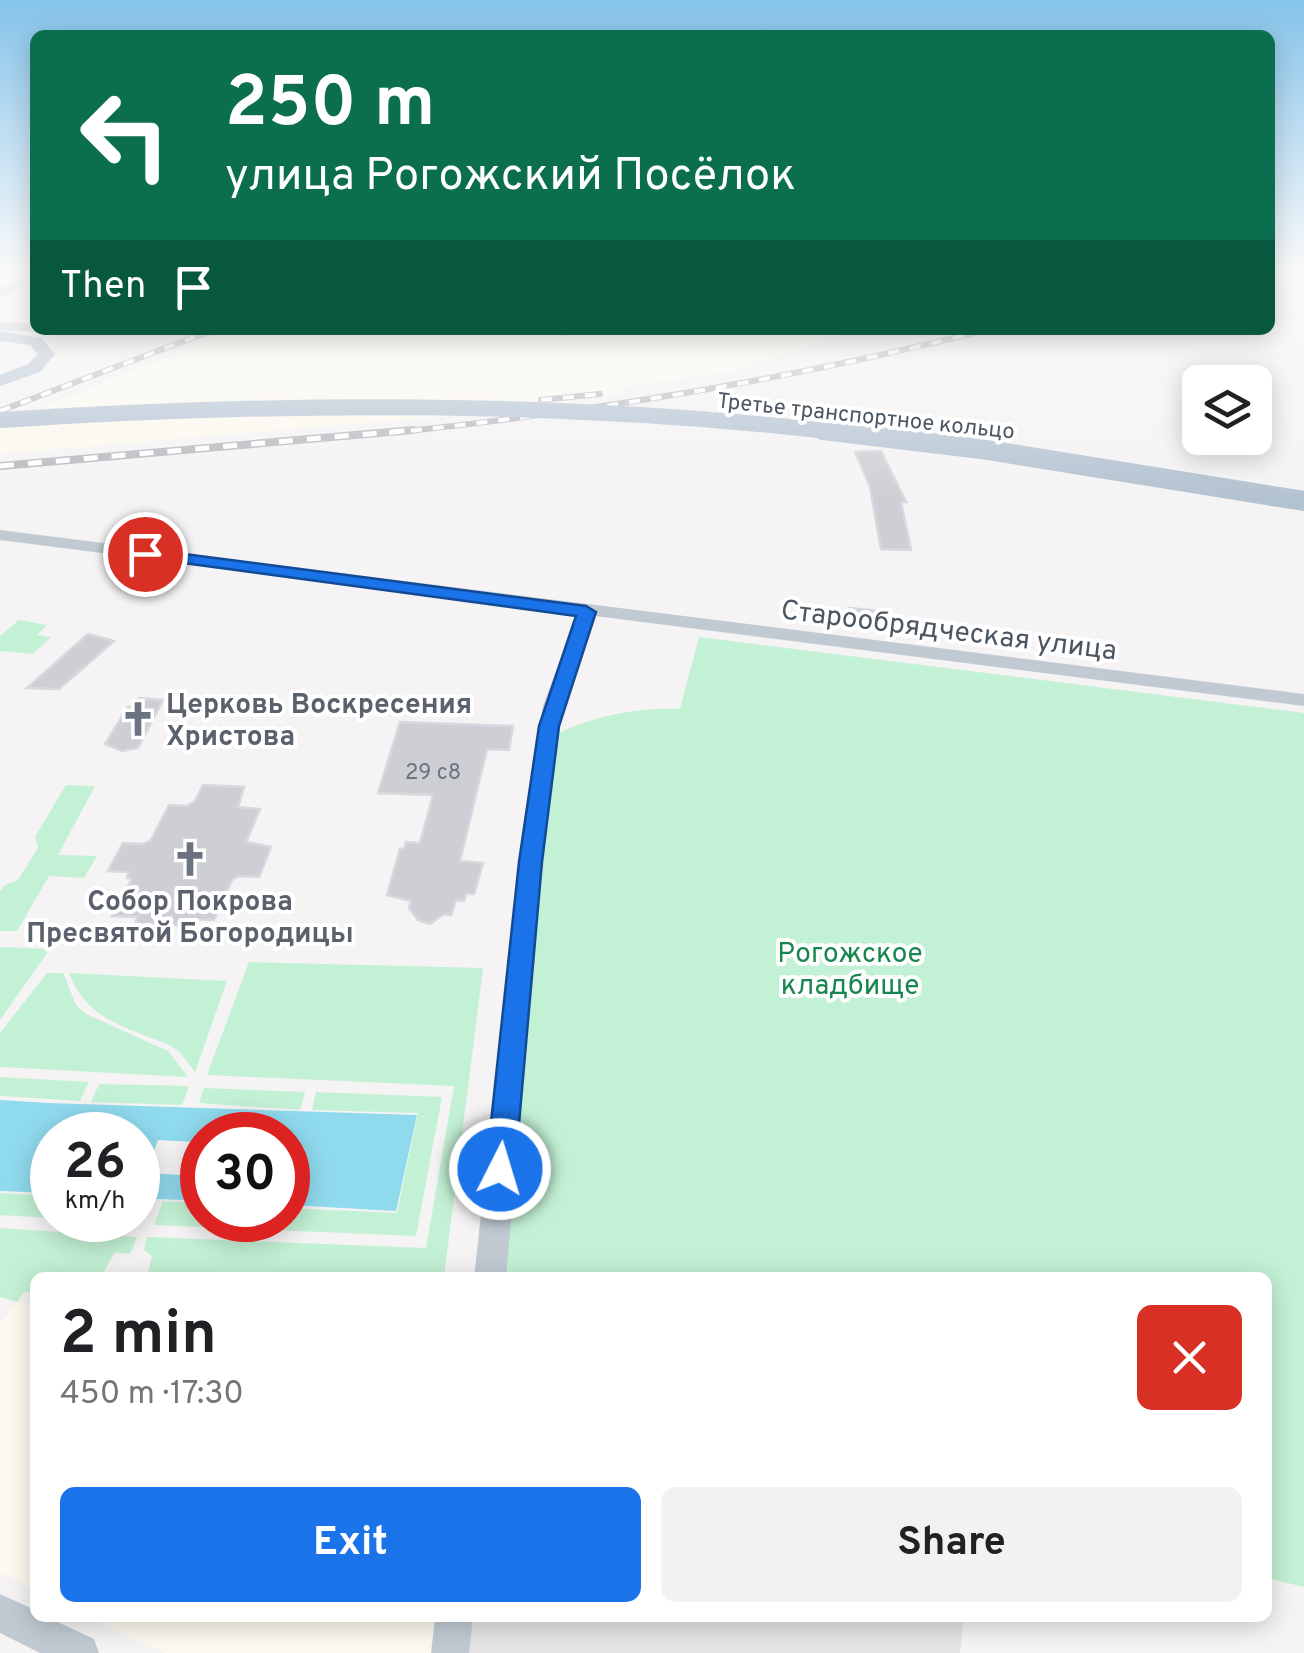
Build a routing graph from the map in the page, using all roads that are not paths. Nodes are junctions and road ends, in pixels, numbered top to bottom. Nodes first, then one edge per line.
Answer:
1 (39, 345) edge
2 (0, 382) edge
3 (0, 405) edge
4 (0, 421) edge
5 (1304, 484) edge
6 (1304, 502) edge
7 (0, 535) edge
8 (586, 612) junction
9 (1304, 700) edge
10 (491, 1272) edge
11 (0, 1613) edge
12 (454, 1622) edge
13 (80, 1653) edge
14 (450, 1653) edge

1 - 2 main road
3 - 5 main road, Третье транспортное кольцо
4 - 6 main road, Третье транспортное кольцо, bridge
7 - 8 street, Старообрядческая улица
8 - 9 street, Старообрядческая улица
8 - 10 street
11 - 13 street
12 - 14 street

